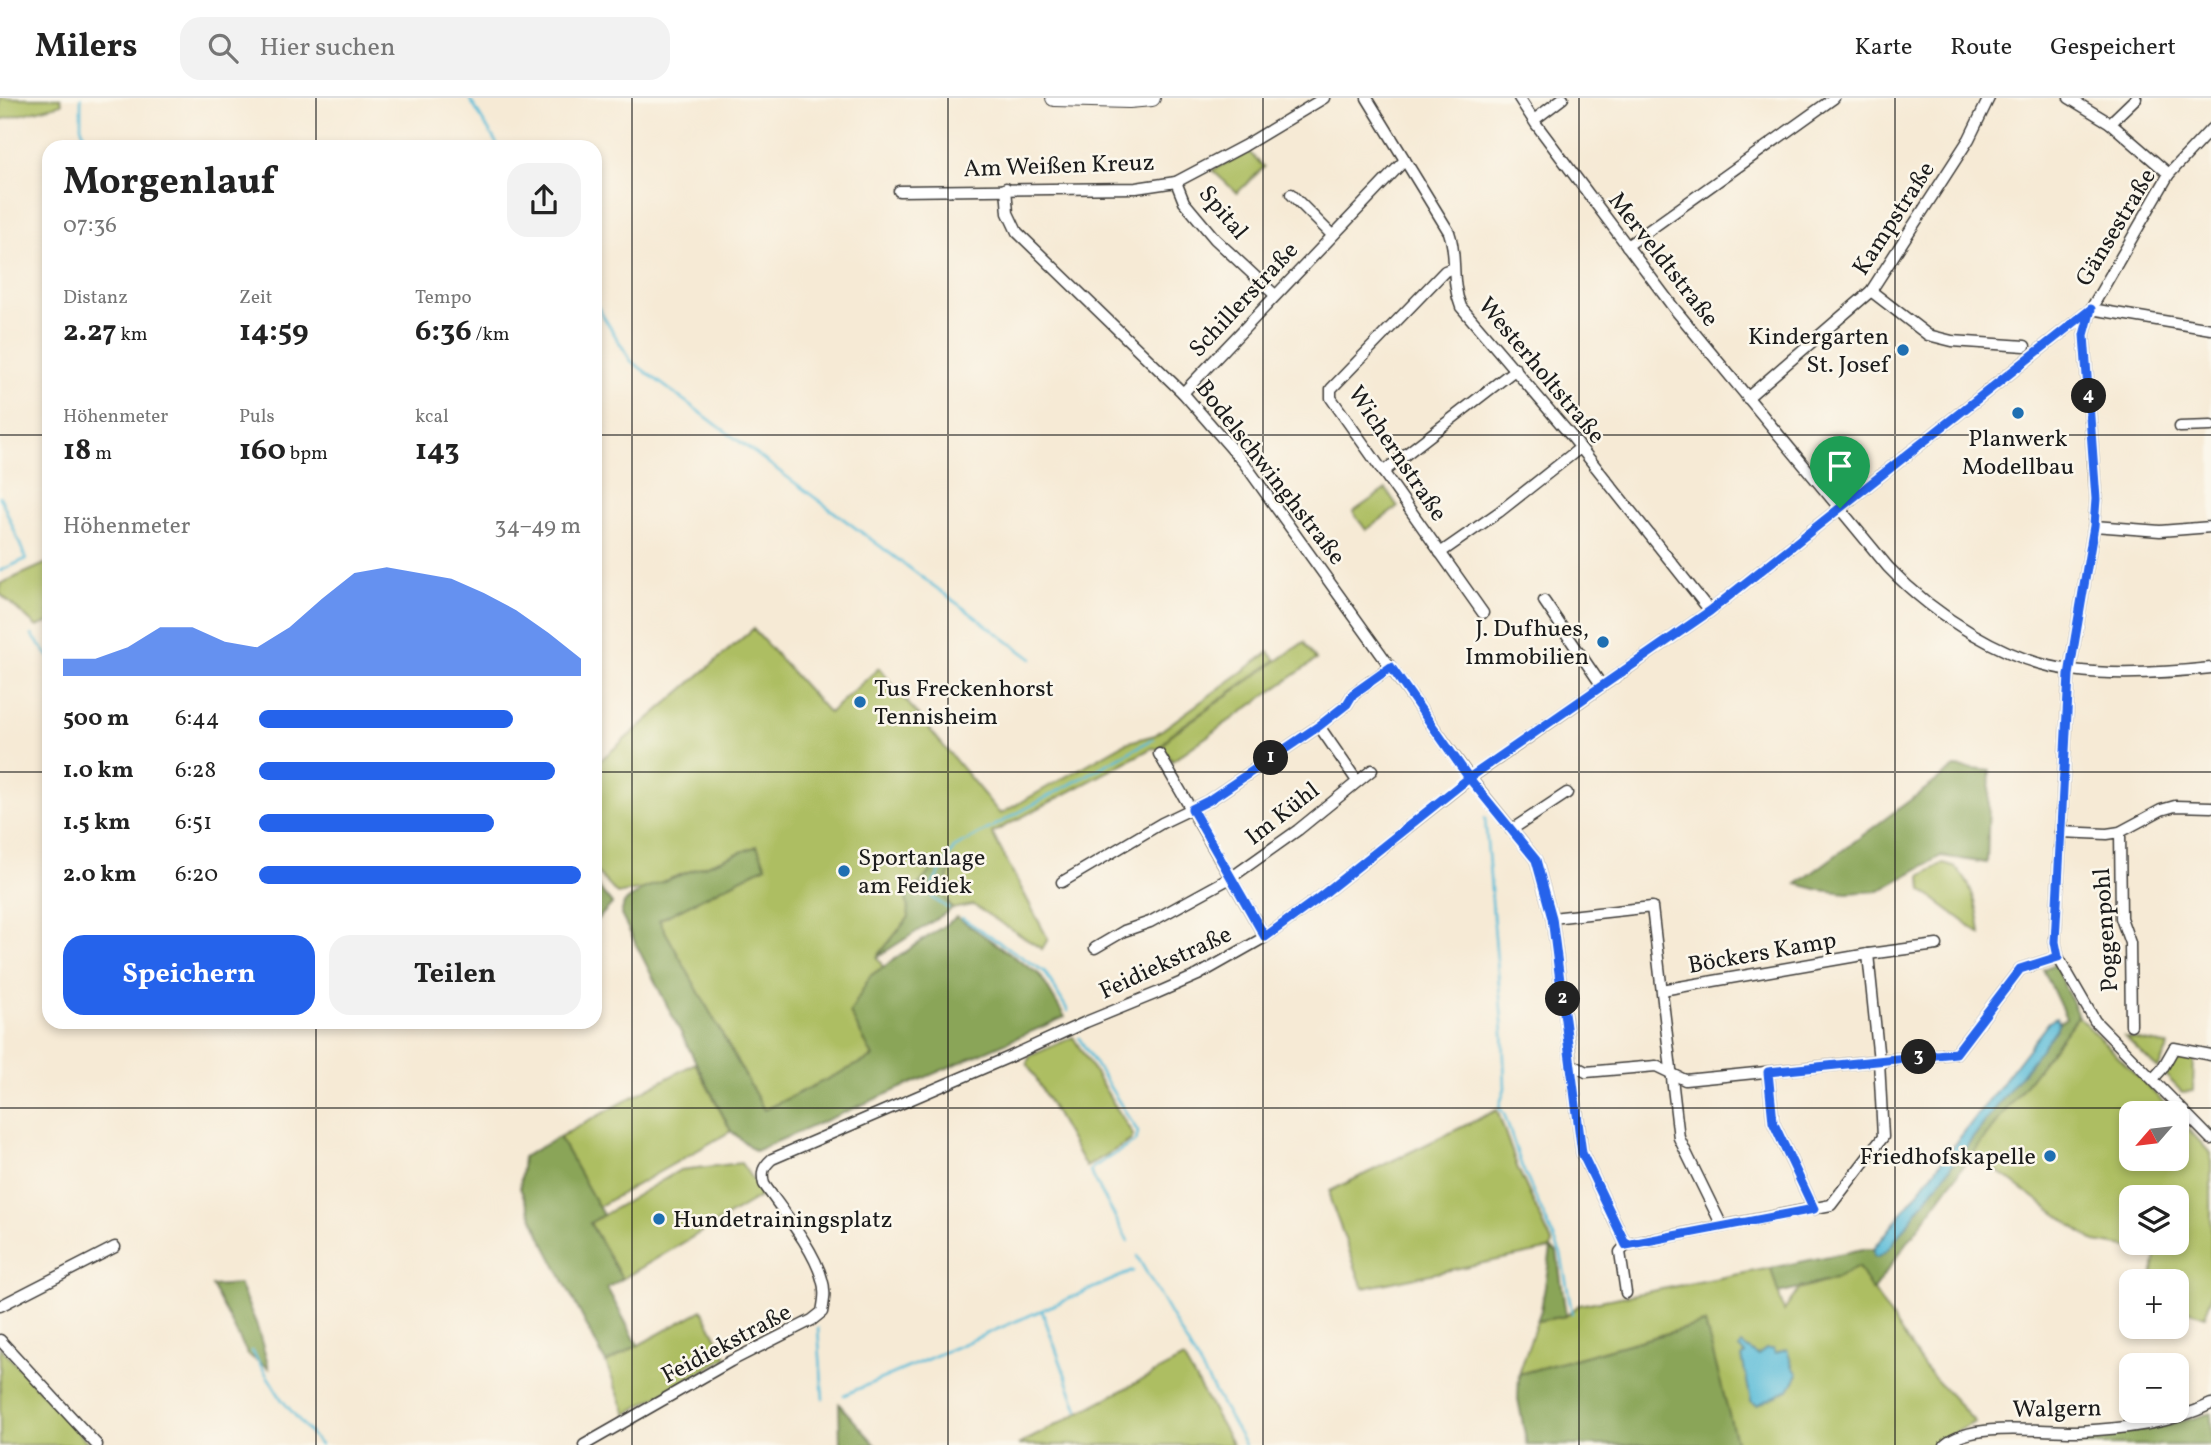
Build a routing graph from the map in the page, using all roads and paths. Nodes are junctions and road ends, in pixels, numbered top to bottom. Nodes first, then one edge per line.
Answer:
1 (1054, 98) edge
2 (1152, 98) edge
3 (1324, 98) edge
4 (1367, 98) edge
5 (1520, 98) edge
6 (1563, 98) edge
7 (1834, 98) edge
8 (1989, 98) edge
9 (2068, 98) edge
10 (2136, 98) edge
11 (1534, 120) junction
12 (2110, 123) junction
13 (2211, 129) edge
14 (1405, 160) junction
15 (2169, 174) junction
16 (1176, 182) junction
17 (1006, 188) junction
18 (899, 191) dead end
19 (1291, 194) dead end
20 (1332, 235) junction
21 (1627, 246) junction
22 (1453, 268) junction
23 (1871, 291) junction
24 (1275, 295) junction
25 (2091, 309) junction
26 (2211, 330) edge
27 (2025, 346) dead end
28 (1516, 369) junction
29 (1184, 393) junction
30 (1747, 398) junction
31 (2211, 426) edge
32 (2180, 427) dead end
33 (1580, 448) junction
34 (1383, 472) junction
35 (1840, 508) junction
36 (2094, 526) junction
37 (2211, 527) edge
38 (1440, 553) junction
39 (1544, 601) dead end
40 (1710, 611) junction
41 (1483, 613) dead end
42 (1391, 667) junction
43 (2211, 668) edge
44 (2070, 670) junction
45 (1602, 686) junction
46 (1319, 726) junction
47 (1159, 754) dead end
48 (1372, 770) dead end
49 (1469, 778) junction
50 (1357, 781) junction
51 (1567, 793) dead end
52 (2211, 807) edge
53 (1192, 809) junction
54 (1511, 830) junction
55 (2060, 832) junction
56 (2120, 832) junction
57 (1232, 877) junction
58 (1062, 882) dead end
59 (1552, 918) junction
60 (1265, 937) junction
61 (1937, 945) dead end
62 (1095, 948) dead end
63 (1868, 954) junction
64 (2058, 957) junction
65 (1662, 990) junction
66 (2131, 1025) dead end
67 (2211, 1055) edge
68 (1879, 1061) junction
69 (1571, 1064) junction
70 (1768, 1072) junction
71 (1671, 1073) junction
72 (2153, 1079) junction
73 (2211, 1139) edge
74 (1814, 1209) junction
75 (1722, 1226) junction
76 (1626, 1245) junction
77 (115, 1247) dead end
78 (1626, 1293) dead end
79 (0, 1306) edge
80 (0, 1340) edge
81 (2211, 1404) edge
82 (97, 1445) edge
83 (584, 1445) edge
84 (1945, 1445) edge

1 - 2 main road
3 - 16 street, Am Weißen Kreuz
4 - 14 street, Westerholtstraße
5 - 11 street, Merveldtstraße
6 - 11 street
7 - 21 street
8 - 23 street, Kampstraße
9 - 12 street
10 - 12 street
11 - 21 street, Merveldtstraße
12 - 15 street
13 - 15 street, Gänsestraße
14 - 20 street, Schillerstraße
14 - 22 street, Westerholtstraße
15 - 25 street, Gänsestraße
16 - 17 street, Am Weißen Kreuz
16 - 24 street, Spital
17 - 18 street, Am Weißen Kreuz
17 - 29 street, Bodelschwinghstraße
19 - 20 street, Schillerstraße
20 - 24 street, Schillerstraße
21 - 30 street, Merveldtstraße
22 - 28 street, Westerholtstraße
22 - 34 street, Wichernstraße
23 - 27 street
23 - 30 street, Kampstraße
24 - 29 street, Schillerstraße
25 - 26 street
25 - 35 street, Feidiekstraße
25 - 36 street, Gänsestraße
28 - 33 street, Westerholtstraße
28 - 34 street
29 - 42 street, Bodelschwinghstraße
30 - 35 street, Merveldtstraße
31 - 32 street
33 - 38 street
33 - 40 street, Westerholtstraße
34 - 38 street, Wichernstraße
35 - 40 street, Feidiekstraße
35 - 44 street, Merveldtstraße
36 - 37 street
36 - 44 street, Gänsestraße
38 - 41 street, Wichernstraße
39 - 45 street
40 - 45 street, Feidiekstraße
42 - 46 street, Im Kühl
42 - 49 street, Bodelschwinghstraße
43 - 44 street, Merveldtstraße
44 - 55 street, Gänsestraße
45 - 49 street, Feidiekstraße
46 - 50 street, Im Kühl
46 - 53 street, Im Kühl
47 - 53 street, Im Kühl
48 - 50 street, Im Kühl
49 - 54 street, Bodelschwinghstraße
49 - 60 street, Feidiekstraße
50 - 57 street, Im Kühl
51 - 54 street
52 - 56 street
53 - 57 street, Im Kühl
53 - 58 street, Im Kühl
54 - 59 street, Bodelschwinghstraße
55 - 56 street
55 - 64 street, Gänsestraße
56 - 66 street, Poggenpohl
57 - 60 street, Im Kühl
57 - 62 street, Im Kühl
59 - 65 street
59 - 69 street, Bodelschwinghstraße
60 - 83 street, Feidiekstraße
61 - 63 street, Böckers Kamp
63 - 65 street, Böckers Kamp
63 - 68 street, Böckers Kamp
64 - 68 street
64 - 72 street, Gänsestraße
65 - 71 street
67 - 72 street
68 - 70 street
68 - 74 street, Böckers Kamp
69 - 71 street
69 - 76 street, Bodelschwinghstraße
70 - 71 street
70 - 74 street
71 - 75 street
72 - 73 street, Gänsestraße
74 - 75 street
75 - 76 street
76 - 78 street
77 - 79 street
80 - 82 street
81 - 84 street, Walgern

